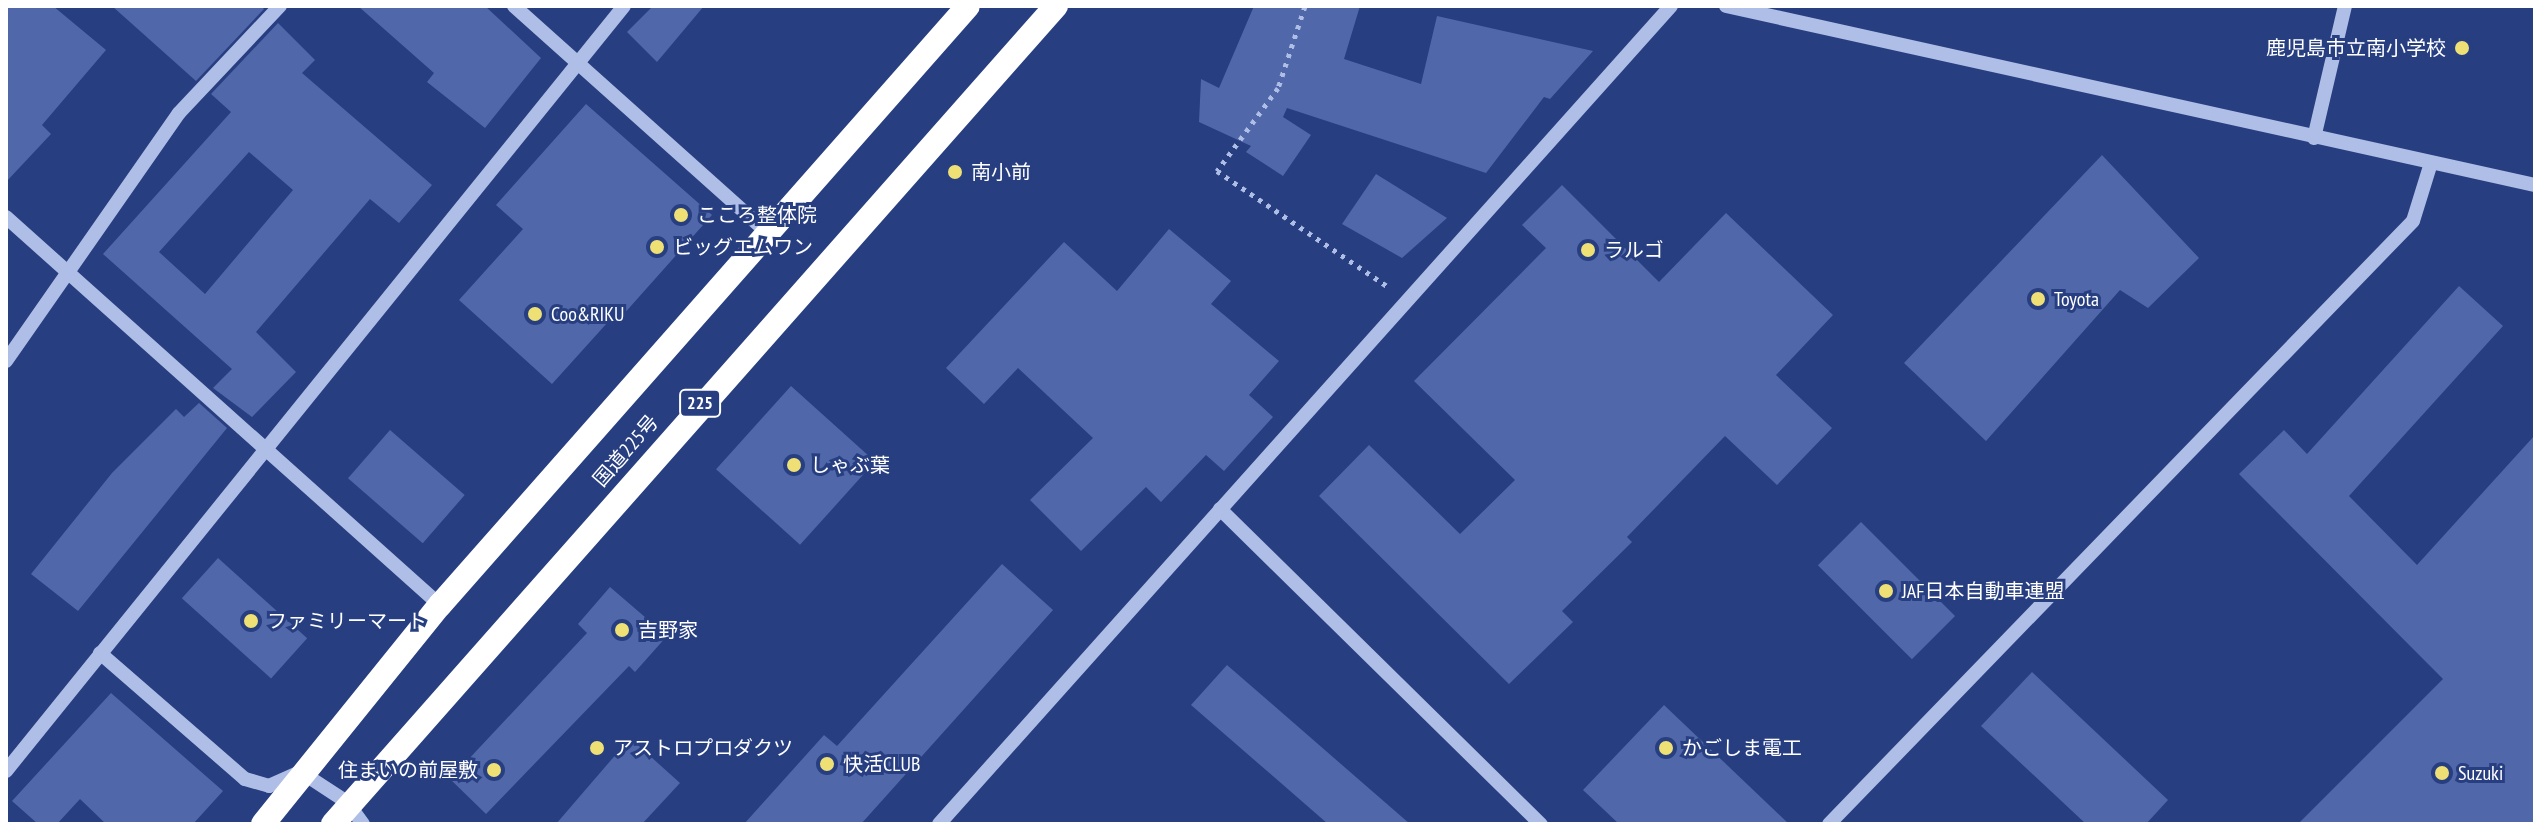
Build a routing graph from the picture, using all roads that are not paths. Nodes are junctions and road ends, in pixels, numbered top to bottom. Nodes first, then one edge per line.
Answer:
1 (280, 6) edge
2 (514, 6) edge
3 (624, 6) edge
4 (968, 6) edge
5 (1056, 6) edge
6 (1671, 6) edge
7 (1726, 6) edge
8 (2345, 6) edge
9 (580, 63) junction
10 (2314, 138) junction
11 (2431, 163) junction
12 (2535, 185) edge
13 (6, 217) edge
14 (770, 235) junction
15 (67, 271) junction
16 (6, 361) edge
17 (263, 453) junction
18 (1220, 509) junction
19 (440, 605) junction
20 (100, 653) junction
21 (6, 771) edge
22 (301, 772) junction
23 (347, 802) junction
24 (263, 824) edge
25 (333, 824) edge
26 (363, 824) edge
27 (939, 824) edge
28 (1541, 824) edge
29 (1829, 824) edge

1 - 15 street
2 - 9 street
3 - 9 street
4 - 14 highway, 国道225号
5 - 23 highway, 国道225号 / 225
6 - 18 street
7 - 10 street
8 - 10 street
9 - 14 street
9 - 17 street
10 - 11 street
11 - 12 street
11 - 29 street
13 - 15 street
14 - 19 highway, 国道225号
15 - 16 street
15 - 17 street
17 - 19 street
17 - 20 street
18 - 27 street
18 - 28 street
19 - 22 highway, 国道225号
20 - 21 street
20 - 22 street
22 - 23 street
22 - 24 highway, 国道225号
23 - 25 highway, 国道225号 / 225
23 - 26 street

